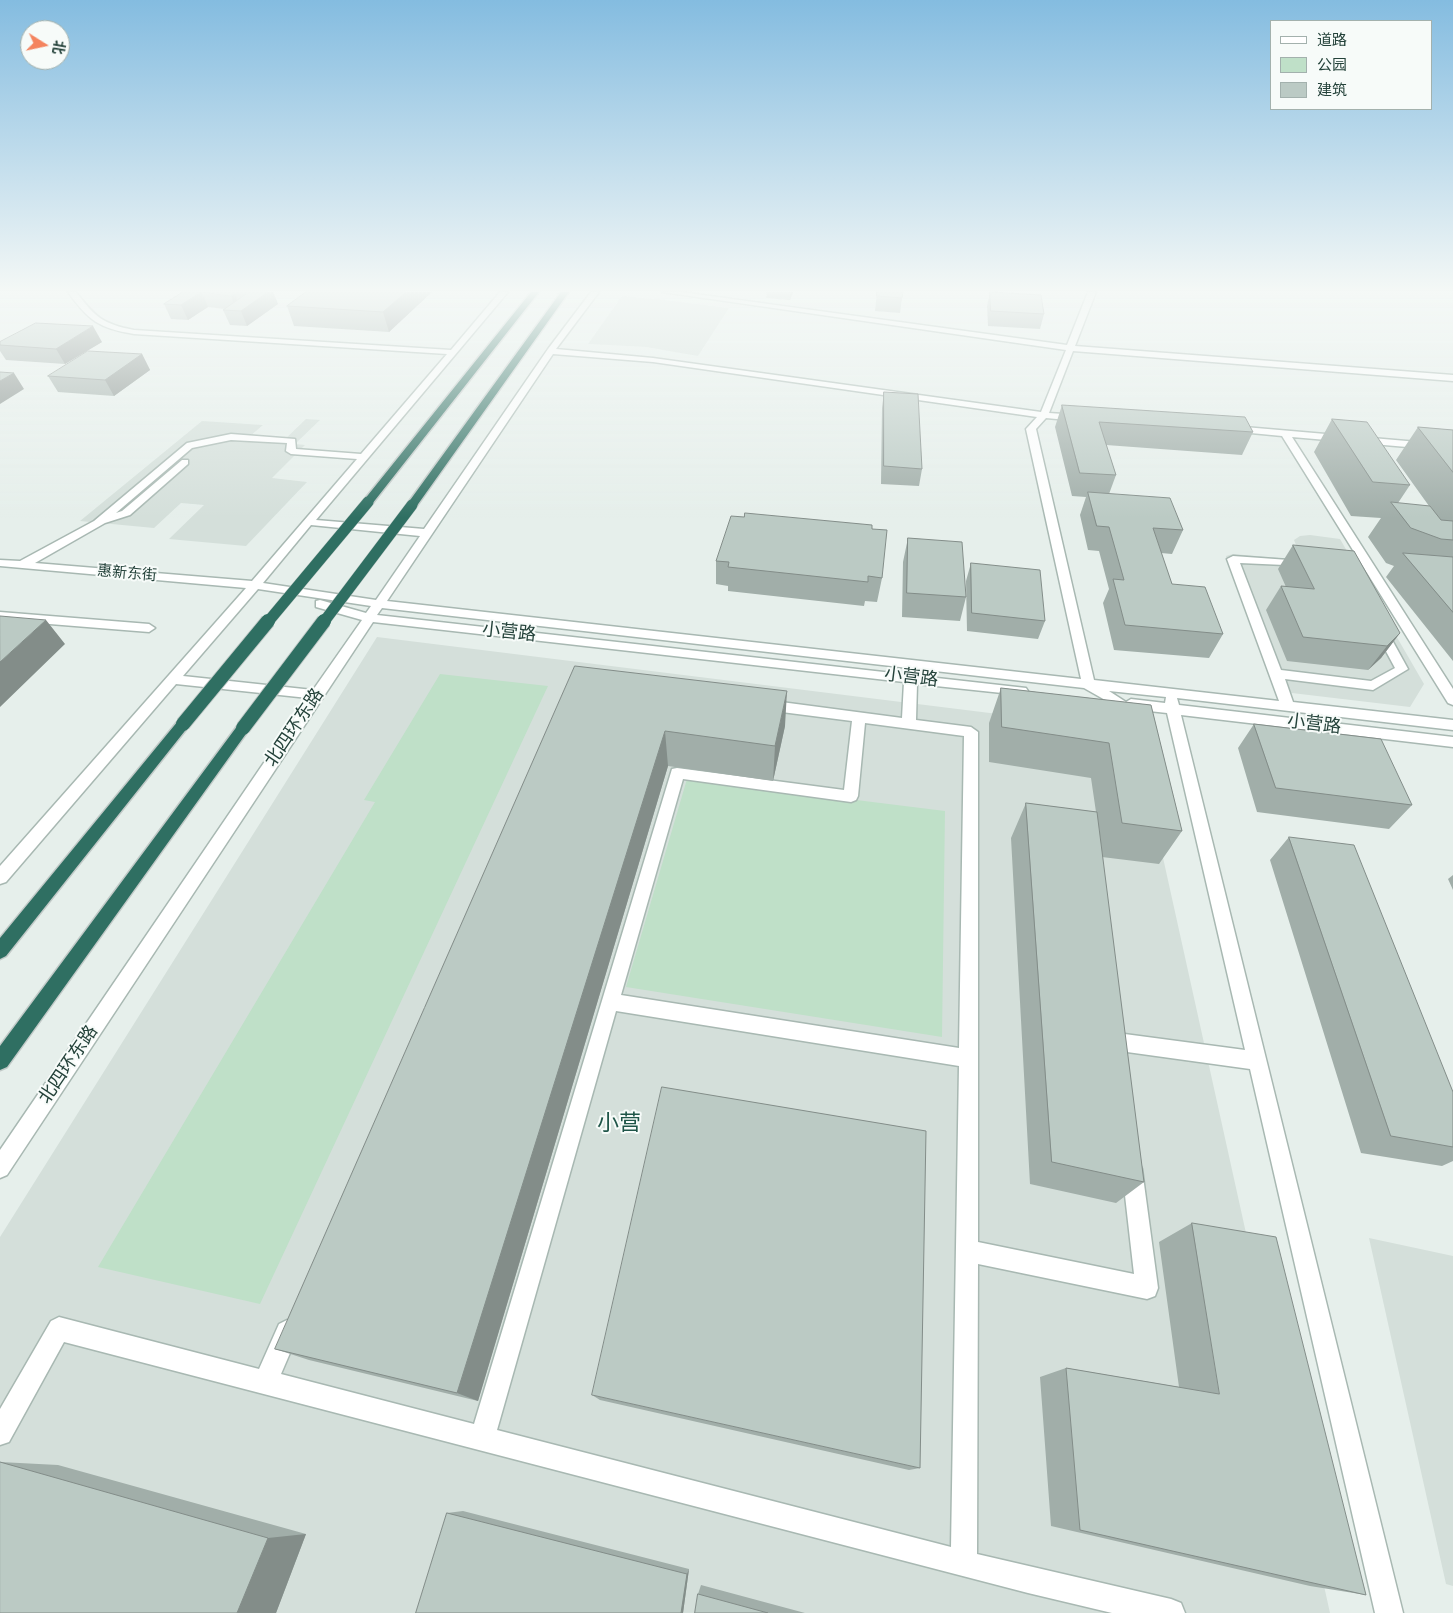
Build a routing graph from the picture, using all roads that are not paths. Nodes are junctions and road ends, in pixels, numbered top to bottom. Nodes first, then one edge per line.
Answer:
1 (439, 367) edge
2 (474, 367) edge
3 (512, 367) edge
4 (541, 367) edge
5 (705, 367) edge
6 (1063, 367) edge
7 (1316, 367) edge
8 (1453, 378) edge
9 (1044, 415) junction
10 (1092, 419) edge
11 (1226, 428) edge
12 (1284, 432) junction
13 (1453, 448) edge
14 (363, 457) junction
15 (308, 522) junction
16 (427, 533) junction
17 (0, 563) edge
18 (22, 565) junction
19 (1317, 565) edge
20 (254, 585) junction
21 (379, 604) junction
22 (0, 616) edge
23 (369, 618) junction
24 (1374, 618) edge
25 (149, 628) dead end
26 (1276, 674) junction
27 (912, 678) junction
28 (172, 679) junction
29 (1089, 685) junction
30 (1030, 692) edge
31 (317, 695) junction
32 (1089, 699) edge
33 (1453, 700) edge
34 (1171, 701) junction
35 (1119, 702) junction
36 (751, 703) edge
37 (1288, 706) junction
38 (859, 717) junction
39 (909, 724) junction
40 (1453, 725) edge
41 (1453, 742) edge
42 (0, 877) edge
43 (0, 951) edge
44 (610, 1002) junction
45 (968, 1058) junction
46 (0, 1061) edge
47 (1257, 1061) junction
48 (1121, 1072) edge
49 (1130, 1150) edge
50 (0, 1168) edge
51 (966, 1251) junction
52 (293, 1319) edge
53 (265, 1383) junction
54 (0, 1433) edge
55 (482, 1439) junction
56 (964, 1563) junction
57 (1171, 1613) edge
58 (1389, 1613) edge

1 - 14 street
2 - 43 highway, bridge
3 - 46 highway, bridge
4 - 16 street, 北四环东路
5 - 9 street
6 - 9 street
7 - 8 street
9 - 10 street
9 - 29 street
11 - 12 street
12 - 13 street
12 - 33 street
14 - 15 street
14 - 18 street
15 - 16 street
15 - 20 street
16 - 21 street, 北四环东路
17 - 18 street, 惠新东街
18 - 20 street, 惠新东街
19 - 26 street
20 - 21 street, 小营路
20 - 23 street, 小营路
20 - 28 street
21 - 23 street, 北四环东路
21 - 29 street, 小营路
22 - 25 street
23 - 27 street, 小营路
23 - 31 street, 北四环东路
24 - 26 street
26 - 37 street
27 - 30 street, 小营路
27 - 39 street
28 - 31 street
28 - 42 street
29 - 34 street, 小营路
29 - 35 street
31 - 50 street, 北四环东路
32 - 35 street, 小营路
34 - 35 street, 小营路
34 - 37 street, 小营路
34 - 41 street, 小营路
34 - 47 street
36 - 38 street
37 - 40 street, 小营路
38 - 39 street
38 - 44 street
39 - 45 street
44 - 45 street
44 - 55 street
45 - 51 street
47 - 48 street
47 - 58 street
49 - 51 street
51 - 56 street
52 - 53 street
53 - 54 street
53 - 55 street
55 - 56 street
56 - 57 street

